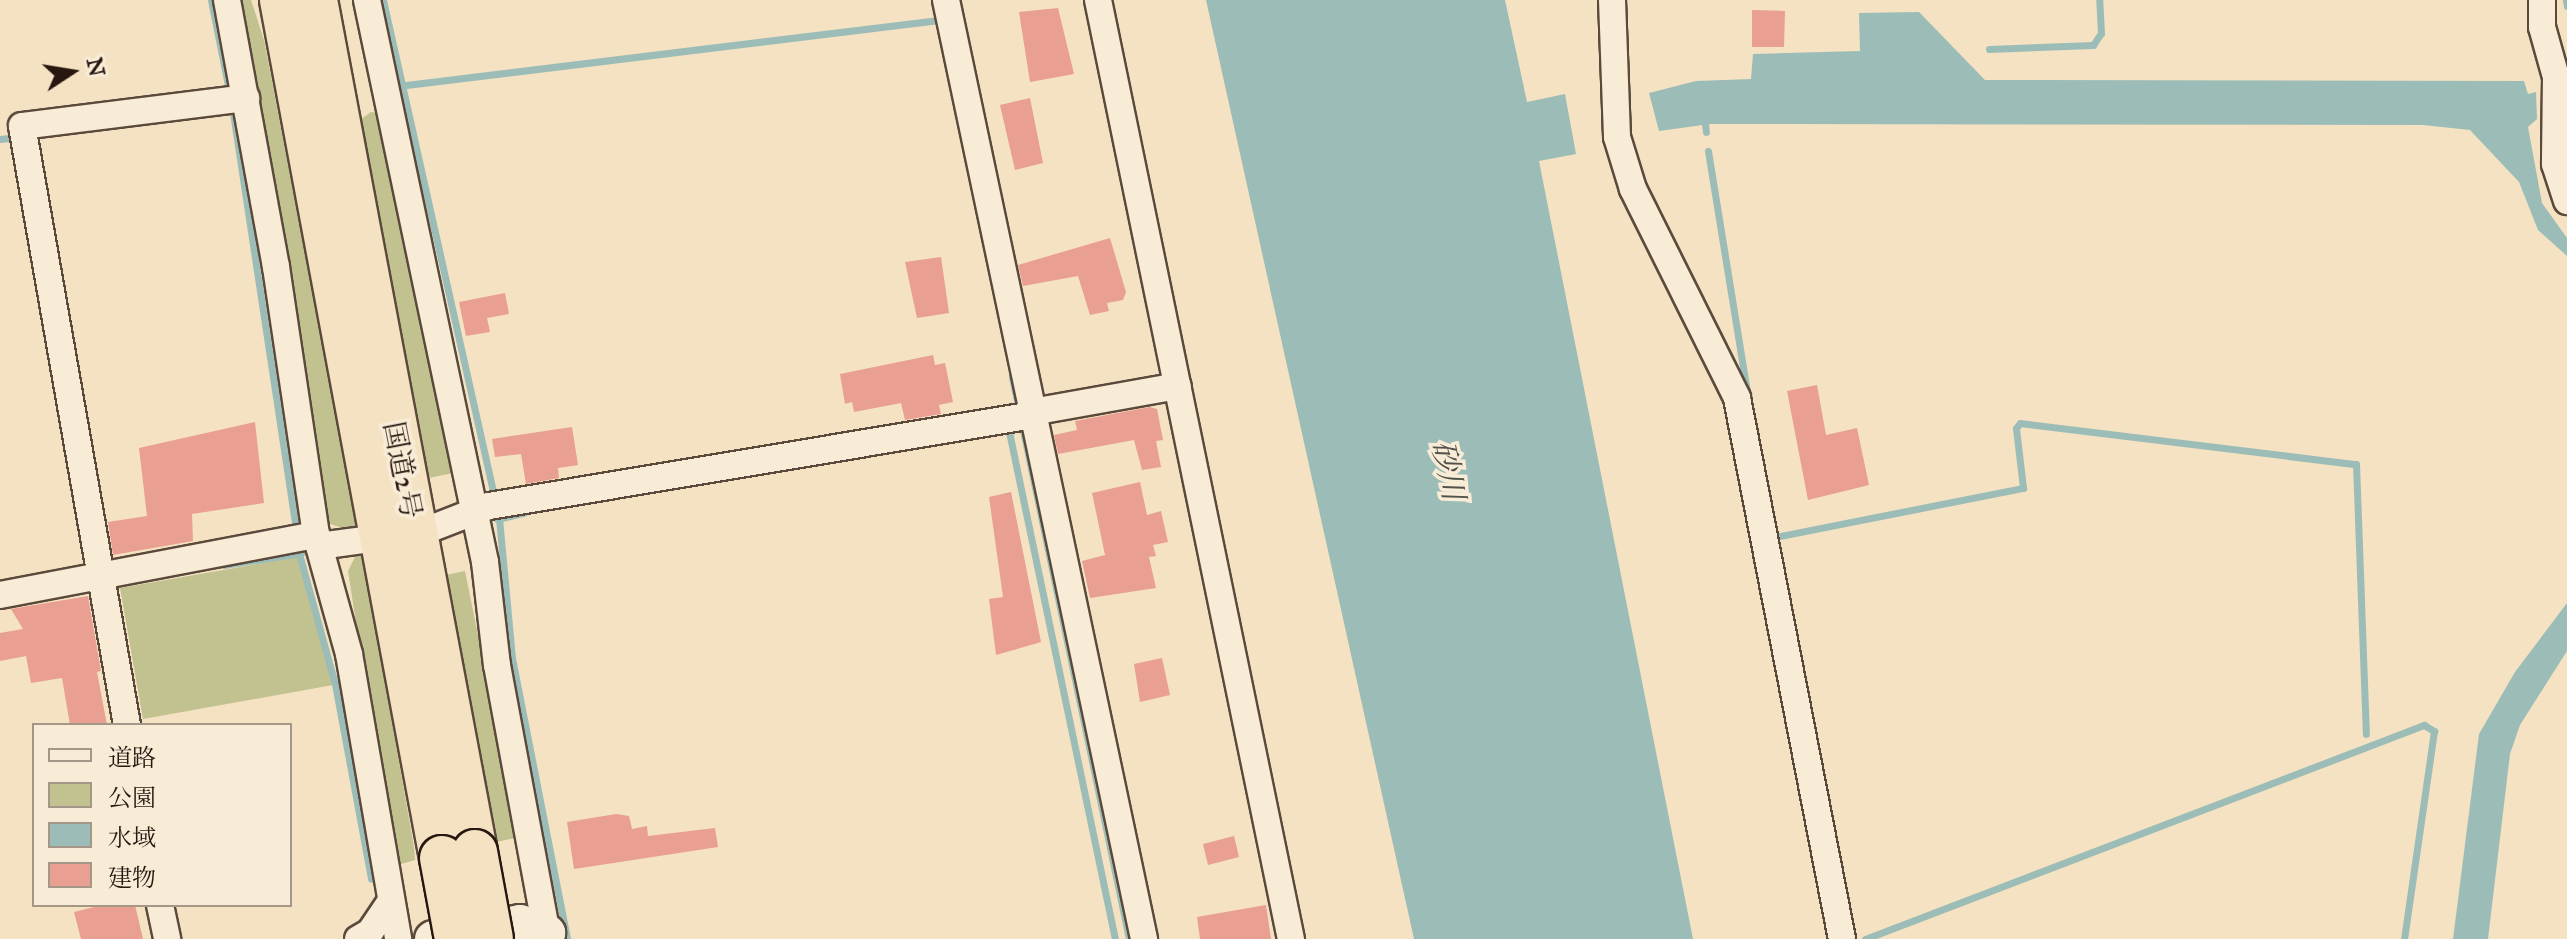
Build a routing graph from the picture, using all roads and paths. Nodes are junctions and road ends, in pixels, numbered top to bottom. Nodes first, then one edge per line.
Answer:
1 (227, 0) edge
2 (282, 0) edge
3 (315, 0) edge
4 (367, 0) edge
5 (946, 0) edge
6 (1098, 0) edge
7 (1612, 0) edge
8 (2542, 0) edge
9 (246, 98) junction
10 (2567, 201) edge
11 (1178, 386) junction
12 (1029, 415) junction
13 (489, 508) junction
14 (435, 527) dead end
15 (363, 540) dead end
16 (317, 541) junction
17 (100, 577) junction
18 (0, 595) edge
19 (127, 723) edge
20 (458, 855) junction
21 (391, 901) junction
22 (160, 907) edge
23 (545, 937) edge
24 (167, 939) edge
25 (358, 939) edge
26 (398, 939) edge
27 (433, 939) edge
28 (457, 939) edge
29 (491, 939) edge
30 (1144, 939) edge
31 (1291, 939) edge
32 (1842, 939) edge

1 - 9 street
2 - 20 highway, 国道2号
3 - 20 highway, 国道2号
4 - 13 street
5 - 12 street
6 - 11 street
7 - 32 street
8 - 10 street
9 - 16 street
9 - 17 street
11 - 12 street
11 - 31 street
12 - 13 street
12 - 30 street
13 - 14 street
13 - 23 street
15 - 16 street
16 - 17 street
16 - 21 street
17 - 18 street
17 - 19 street
20 - 28 highway, 国道2号, bridge
20 - 29 highway, 国道2号, bridge
21 - 25 street
21 - 26 street
22 - 24 street
23 - 27 main road

